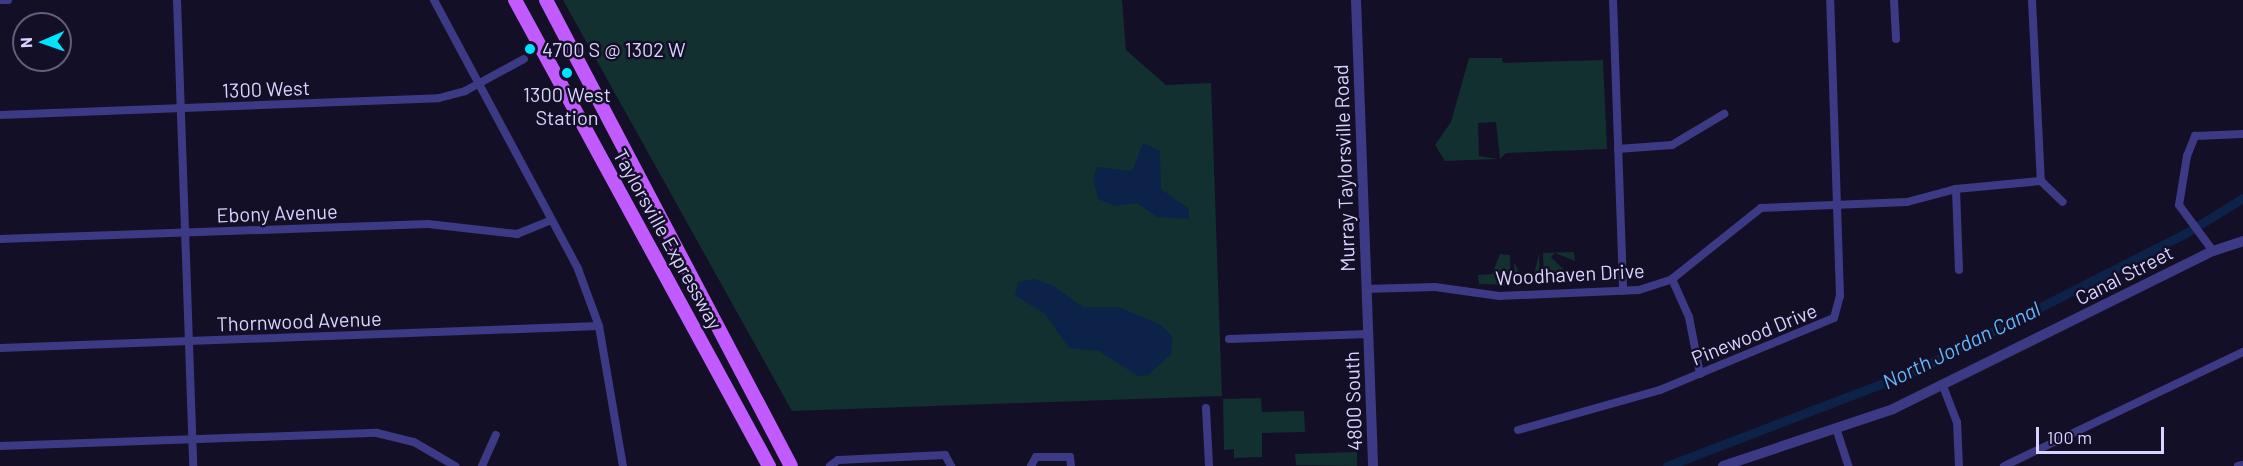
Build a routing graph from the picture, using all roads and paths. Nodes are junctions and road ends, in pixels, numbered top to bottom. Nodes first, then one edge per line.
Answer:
1 (0, 0) edge
2 (8, 0) edge
3 (177, 0) edge
4 (434, 0) edge
5 (515, 0) edge
6 (546, 0) edge
7 (1356, 0) edge
8 (1612, 0) edge
9 (1830, 0) edge
10 (1894, 0) edge
11 (2032, 0) edge
12 (1896, 39) dead end
13 (524, 59) dead end
14 (478, 84) junction
15 (181, 108) junction
16 (1724, 114) dead end
17 (0, 115) edge
18 (2243, 134) edge
19 (1618, 149) junction
20 (2041, 181) junction
21 (1956, 189) junction
22 (2063, 202) dead end
23 (1837, 204) junction
24 (551, 220) junction
25 (186, 232) junction
26 (0, 239) edge
27 (2243, 241) edge
28 (2213, 251) junction
29 (1959, 270) dead end
30 (1672, 279) junction
31 (1366, 288) junction
32 (1623, 291) junction
33 (599, 326) junction
34 (1368, 334) junction
35 (1229, 339) dead end
36 (189, 341) junction
37 (0, 348) edge
38 (2243, 352) edge
39 (1700, 374) junction
40 (1943, 386) junction
41 (1206, 408) dead end
42 (1836, 429) junction
43 (1518, 430) dead end
44 (496, 435) dead end
45 (192, 439) junction
46 (0, 446) edge
47 (830, 465) edge
48 (1730, 465) edge
49 (2243, 465) edge
50 (193, 466) edge
51 (455, 466) edge
52 (482, 466) edge
53 (623, 466) edge
54 (769, 466) edge
55 (791, 466) edge
56 (951, 466) edge
57 (1031, 466) edge
58 (1071, 466) edge
59 (1209, 466) edge
60 (1373, 466) edge
61 (1848, 466) edge
62 (1959, 466) edge
63 (2004, 466) edge
64 (2238, 466) edge

1 - 2 street
3 - 15 street
4 - 14 street
5 - 54 main road, Taylorsville Expressway
6 - 55 main road, Taylorsville Expressway
7 - 31 street, Murray Taylorsville Road
8 - 19 street
9 - 23 street, Pinewood Drive
10 - 12 street
11 - 20 street
13 - 14 street, 1300 West
14 - 15 street, 1300 West
14 - 24 street
15 - 17 street, 1300 West
15 - 25 street
16 - 19 street
18 - 28 street
19 - 32 street
20 - 21 street, Woodhaven Drive
20 - 22 street
21 - 23 street, Woodhaven Drive
21 - 29 street
23 - 30 street, Woodhaven Drive
23 - 39 street, Pinewood Drive
24 - 25 street, Ebony Avenue
24 - 33 street
25 - 26 street, Ebony Avenue
25 - 36 street
27 - 28 street, Canal Street
28 - 40 street, Canal Street
30 - 32 street, Woodhaven Drive
30 - 39 street
31 - 32 street, Woodhaven Drive
31 - 34 street, Murray Taylorsville Road
33 - 36 street, Thornwood Avenue
33 - 53 street
34 - 35 street
34 - 60 street, 4800 South
36 - 37 street, Thornwood Avenue
36 - 45 street
38 - 63 street
39 - 43 street, Pinewood Drive
40 - 42 street, Canal Street
40 - 62 street
41 - 59 street
42 - 48 street, Canal Street
42 - 61 street
44 - 52 street
45 - 46 street
45 - 50 street
45 - 51 street
47 - 56 street
49 - 64 street
57 - 58 street

